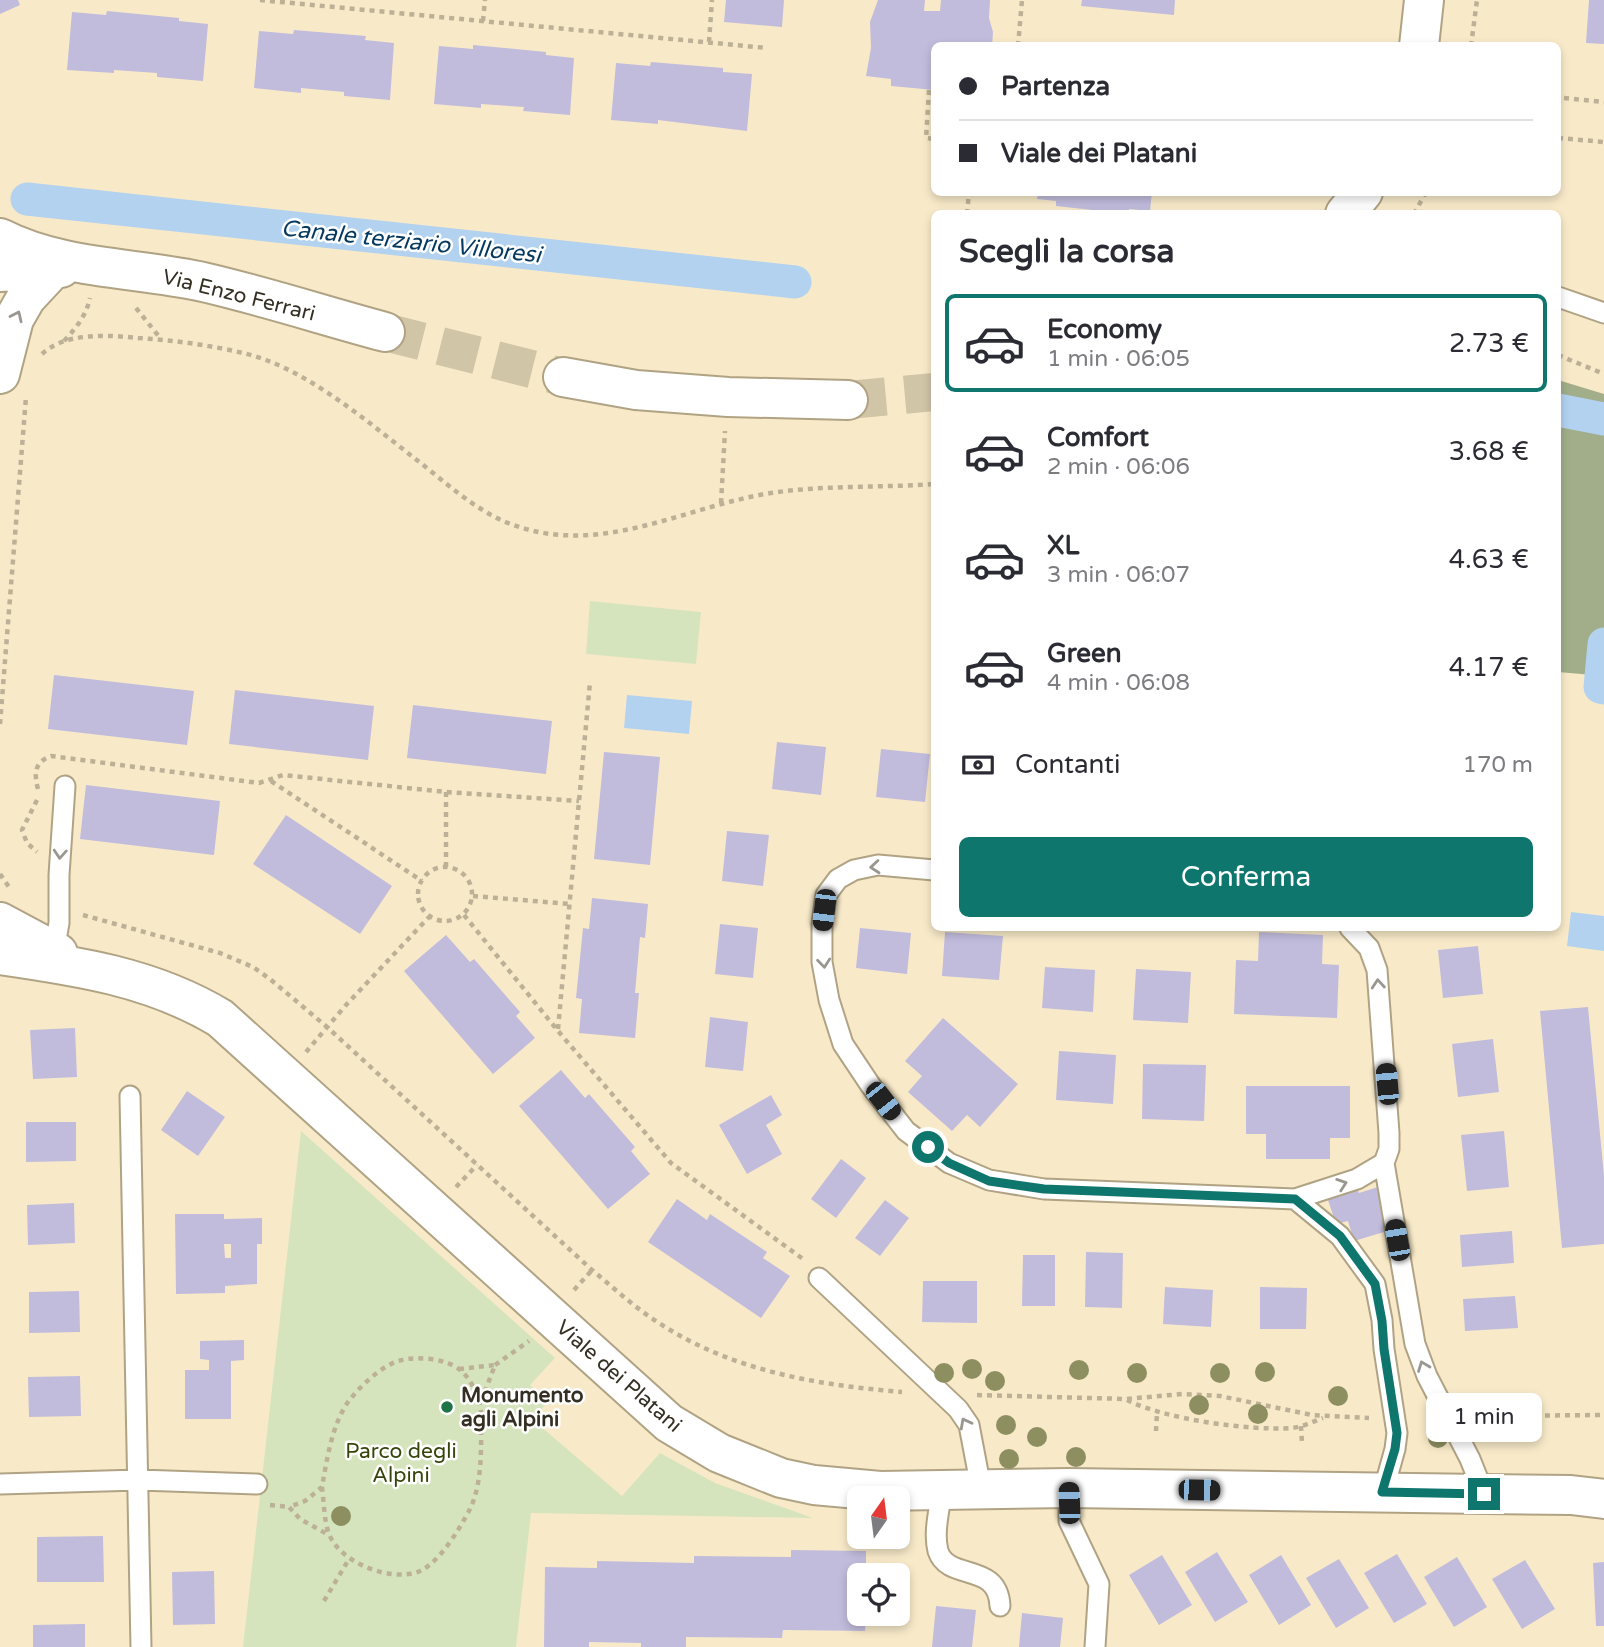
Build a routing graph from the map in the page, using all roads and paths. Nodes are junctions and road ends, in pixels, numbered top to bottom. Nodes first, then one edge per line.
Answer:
1 (260, 0) edge
2 (485, 0) edge
3 (712, 0) edge
4 (1022, 0) edge
5 (1424, 0) edge
6 (1477, 0) edge
7 (289, 2) edge
8 (483, 21) junction
9 (709, 42) junction
10 (1018, 42) edge
11 (1419, 42) edge
12 (1472, 42) edge
13 (767, 48) dead end
14 (929, 90) dead end
15 (1564, 98) dead end
16 (1604, 102) edge
17 (1561, 138) edge
18 (931, 139) edge
19 (1604, 142) edge
20 (1360, 196) edge
21 (1348, 210) edge
22 (0, 238) edge
23 (53, 269) junction
24 (0, 272) edge
25 (92, 280) junction
26 (1561, 298) edge
27 (1604, 313) edge
28 (385, 332) tunnel mouth
29 (63, 341) junction
30 (1561, 356) edge
31 (36, 362) dead end
32 (1604, 374) edge
33 (563, 377) tunnel mouth
34 (13, 380) edge
35 (848, 400) tunnel mouth
36 (724, 450) dead end
37 (931, 484) edge
38 (721, 503) junction
39 (590, 682) dead end
40 (0, 724) edge
41 (51, 756) dead end
42 (270, 781) junction
43 (65, 786) dead end
44 (446, 792) junction
45 (579, 801) junction
46 (446, 867) junction
47 (931, 870) edge
48 (422, 881) junction
49 (473, 896) junction
50 (570, 905) junction
51 (72, 912) dead end
52 (464, 915) junction
53 (429, 917) junction
54 (0, 922) edge
55 (1353, 931) edge
56 (0, 955) edge
57 (69, 959) junction
58 (327, 1027) junction
59 (558, 1031) junction
60 (306, 1056) dead end
61 (130, 1096) dead end
62 (1384, 1163) junction
63 (477, 1165) junction
64 (449, 1189) dead end
65 (1295, 1199) junction
66 (804, 1259) dead end
67 (592, 1270) junction
68 (819, 1278) dead end
69 (568, 1296) dead end
70 (533, 1336) dead end
71 (495, 1365) junction
72 (458, 1368) junction
73 (903, 1392) dead end
74 (963, 1395) dead end
75 (1126, 1399) junction
76 (481, 1403) junction
77 (1157, 1413) junction
78 (1604, 1415) edge
79 (1472, 1416) dead end
80 (1326, 1417) junction
81 (1371, 1418) dead end
82 (1301, 1426) junction
83 (1156, 1431) dead end
84 (1301, 1443) dead end
85 (139, 1480) junction
86 (0, 1484) edge
87 (257, 1484) dead end
88 (322, 1487) junction
89 (982, 1488) junction
90 (1069, 1488) junction
91 (942, 1489) junction
92 (1382, 1492) junction
93 (1484, 1494) junction
94 (1604, 1499) edge
95 (329, 1535) junction
96 (349, 1559) junction
97 (324, 1601) dead end
98 (1000, 1606) dead end
99 (141, 1647) edge
100 (1095, 1647) edge

1 - 7 path
2 - 8 path
3 - 9 path
4 - 10 path
5 - 11 street
6 - 12 path
7 - 8 path
8 - 9 path
9 - 13 path
14 - 18 path
15 - 16 path
17 - 19 path
20 - 21 street
22 - 25 street, Via Enzo Ferrari
23 - 24 street, Via Enzo Ferrari
23 - 25 street, Via Enzo Ferrari
34 -> 23 street
25 - 28 street, Via Enzo Ferrari
25 - 29 path
26 - 27 lane
29 - 31 path
29 - 38 path
30 - 32 path
33 - 35 street
34 - 40 path
36 - 38 path
37 - 38 path
39 - 45 path
41 - 42 path
42 - 44 path
42 - 48 path
43 -> 57 lane
44 - 45 path
44 - 46 path
45 - 50 path
46 - 48 path
46 - 49 path
47 -> 65 lane
48 - 53 path
49 - 50 path
49 - 52 path
50 - 59 path
51 - 58 path
52 - 53 path
52 - 59 path
53 - 58 path
54 - 57 street, Viale dei Platani
62 -> 55 lane
56 - 57 street, Viale dei Platani
57 - 91 street, Viale dei Platani
58 - 60 path
58 - 63 path
59 - 66 path
61 - 85 lane
65 -> 62 lane
93 -> 62 lane
63 - 64 path
63 - 67 path
65 - 92 lane
67 - 69 path
67 - 73 path
89 -> 68 lane
70 - 71 path
71 - 72 path
71 - 76 path
72 - 76 path
72 - 88 path
74 - 75 path
75 - 77 path
75 - 80 path
76 - 96 path
77 - 82 path
77 - 83 path
78 - 79 path
80 - 81 path
80 - 82 path
82 - 84 path
85 - 86 lane
85 - 87 lane
85 - 99 lane
88 - 95 path
88 - 95 path
89 - 90 street, Viale dei Platani
89 - 91 street, Viale dei Platani
90 - 92 street, Viale dei Platani
90 - 100 lane
91 - 98 lane
92 - 93 street, Viale dei Platani
93 - 94 street, Viale dei Platani
95 - 96 path
96 - 97 path

